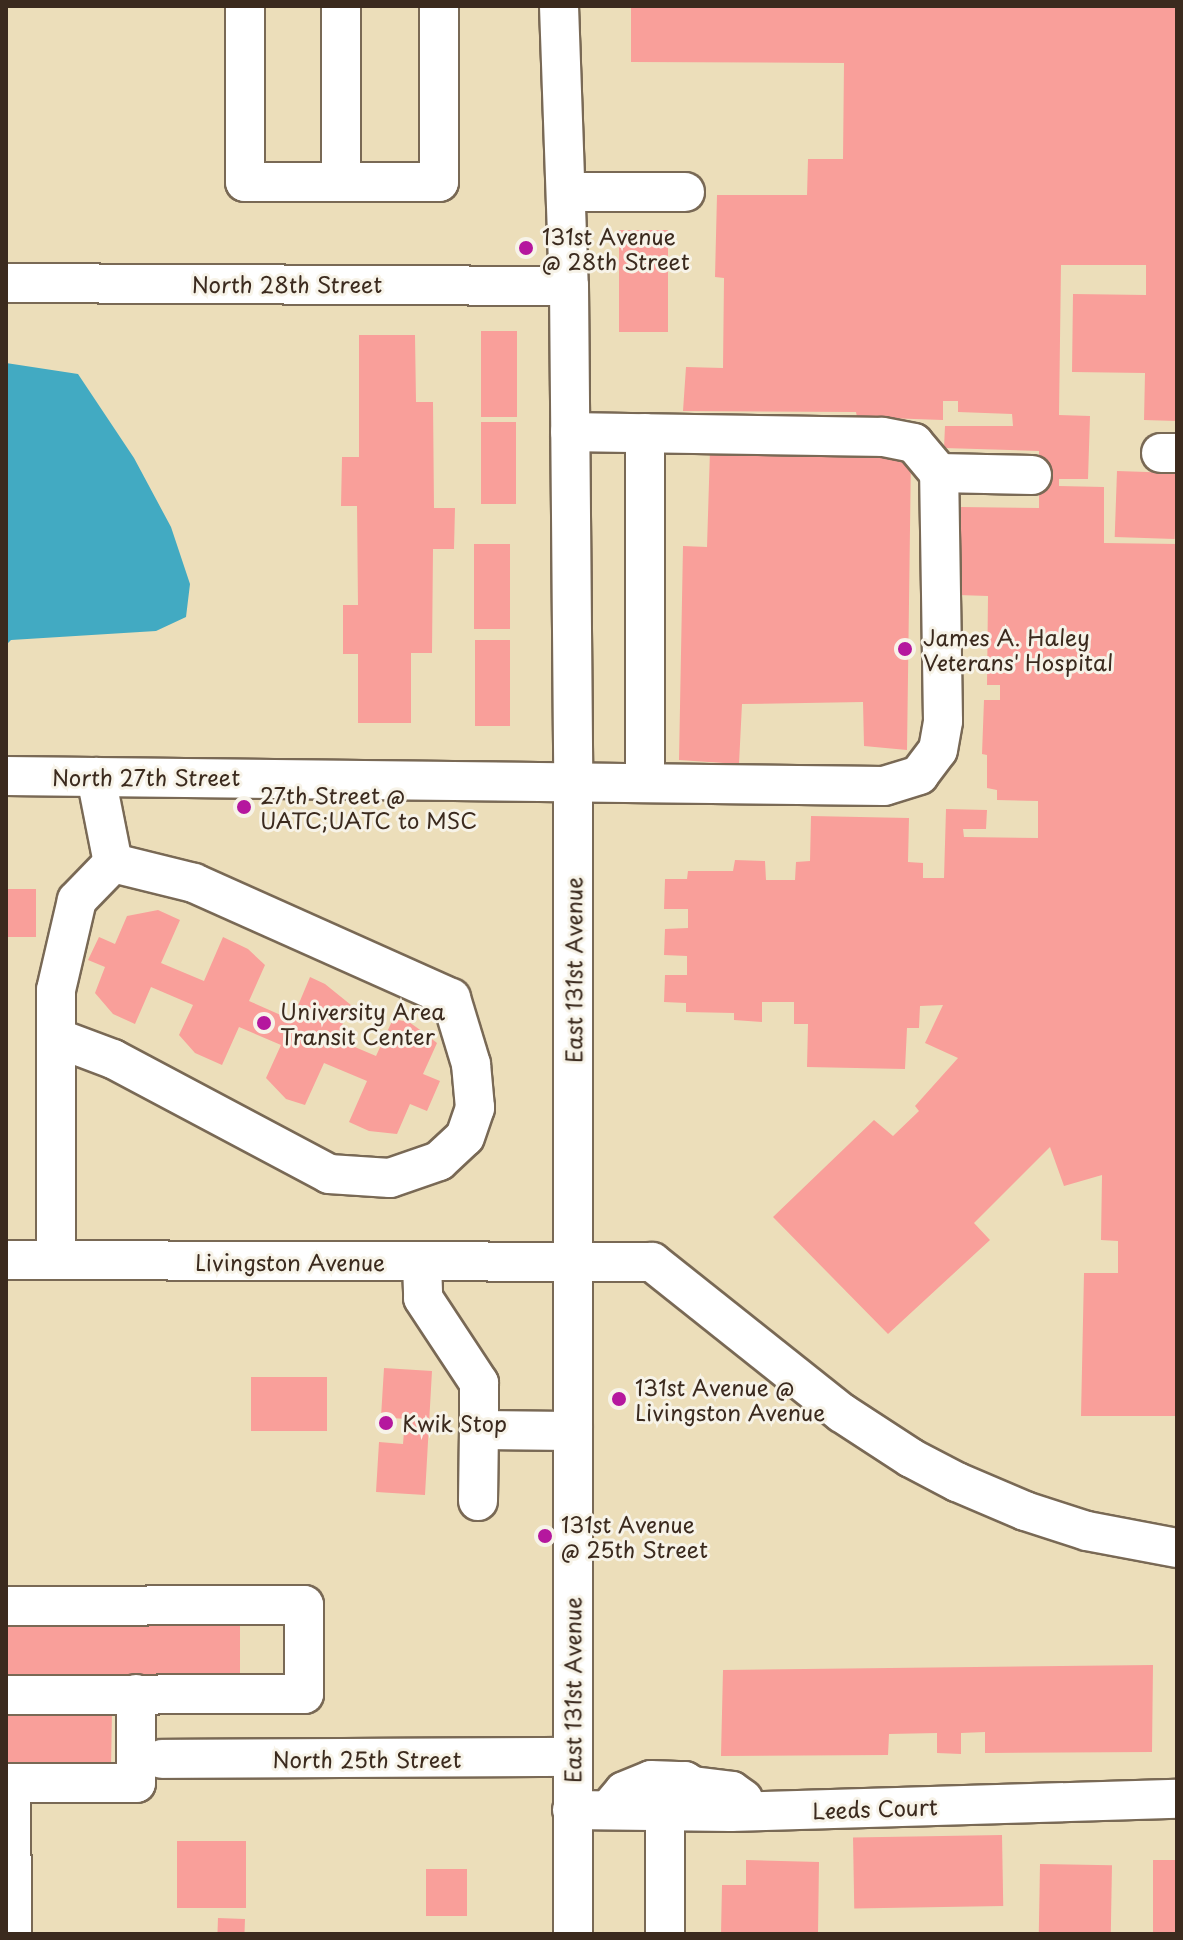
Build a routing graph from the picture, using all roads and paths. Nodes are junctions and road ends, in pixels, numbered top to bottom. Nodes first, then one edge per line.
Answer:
1 (245, 6) edge
2 (341, 6) edge
3 (439, 6) edge
4 (559, 6) edge
5 (341, 182) junction
6 (566, 192) junction
7 (685, 192) dead end
8 (6, 283) edge
9 (569, 286) junction
10 (570, 432) junction
11 (645, 433) junction
12 (939, 473) junction
13 (1032, 475) dead end
14 (6, 776) edge
15 (96, 777) junction
16 (573, 781) junction
17 (645, 782) junction
18 (113, 863) junction
19 (57, 1038) junction
20 (6, 1260) edge
21 (56, 1260) junction
22 (573, 1261) junction
23 (422, 1263) junction
24 (479, 1430) junction
25 (573, 1431) junction
26 (478, 1501) dead end
27 (1177, 1548) edge
28 (6, 1606) edge
29 (136, 1694) junction
30 (6, 1695) edge
31 (572, 1757) junction
32 (162, 1759) dead end
33 (8, 1783) edge
34 (1177, 1799) edge
35 (591, 1809) junction
36 (761, 1811) junction
37 (665, 1813) junction
38 (9, 1868) edge
39 (12, 1934) edge
40 (573, 1934) edge
41 (665, 1934) edge

1 - 5 street
2 - 5 street
3 - 5 street
4 - 6 street, East 131st Avenue
6 - 7 street
6 - 9 street, East 131st Avenue
8 - 9 street, North 28th Street
9 - 10 street, East 131st Avenue
10 - 11 street
10 - 16 street, East 131st Avenue
11 - 12 street
11 - 17 street
12 - 13 street
12 - 17 street, North 27th Street
14 - 15 street, North 27th Street
15 - 16 street, North 27th Street
15 - 18 street
16 - 17 street, North 27th Street
16 - 22 street, East 131st Avenue
18 - 19 street
18 - 19 street
19 - 21 street
20 - 21 street, Livingston Avenue
21 - 23 street, Livingston Avenue
22 - 23 street, Livingston Avenue
22 - 25 street, East 131st Avenue
22 - 27 street, Livingston Avenue
23 - 24 street
24 - 25 street
24 - 26 street
25 - 31 street, East 131st Avenue
28 - 29 street
29 - 30 street
29 - 33 street
31 - 32 street, North 25th Street
31 - 35 street, East 131st Avenue
33 - 38 street
34 - 36 street, Leeds Court
35 - 36 street
35 - 37 street, Leeds Court
35 - 40 street, East 131st Avenue
36 - 37 street, Leeds Court
37 - 41 street
38 - 39 street

